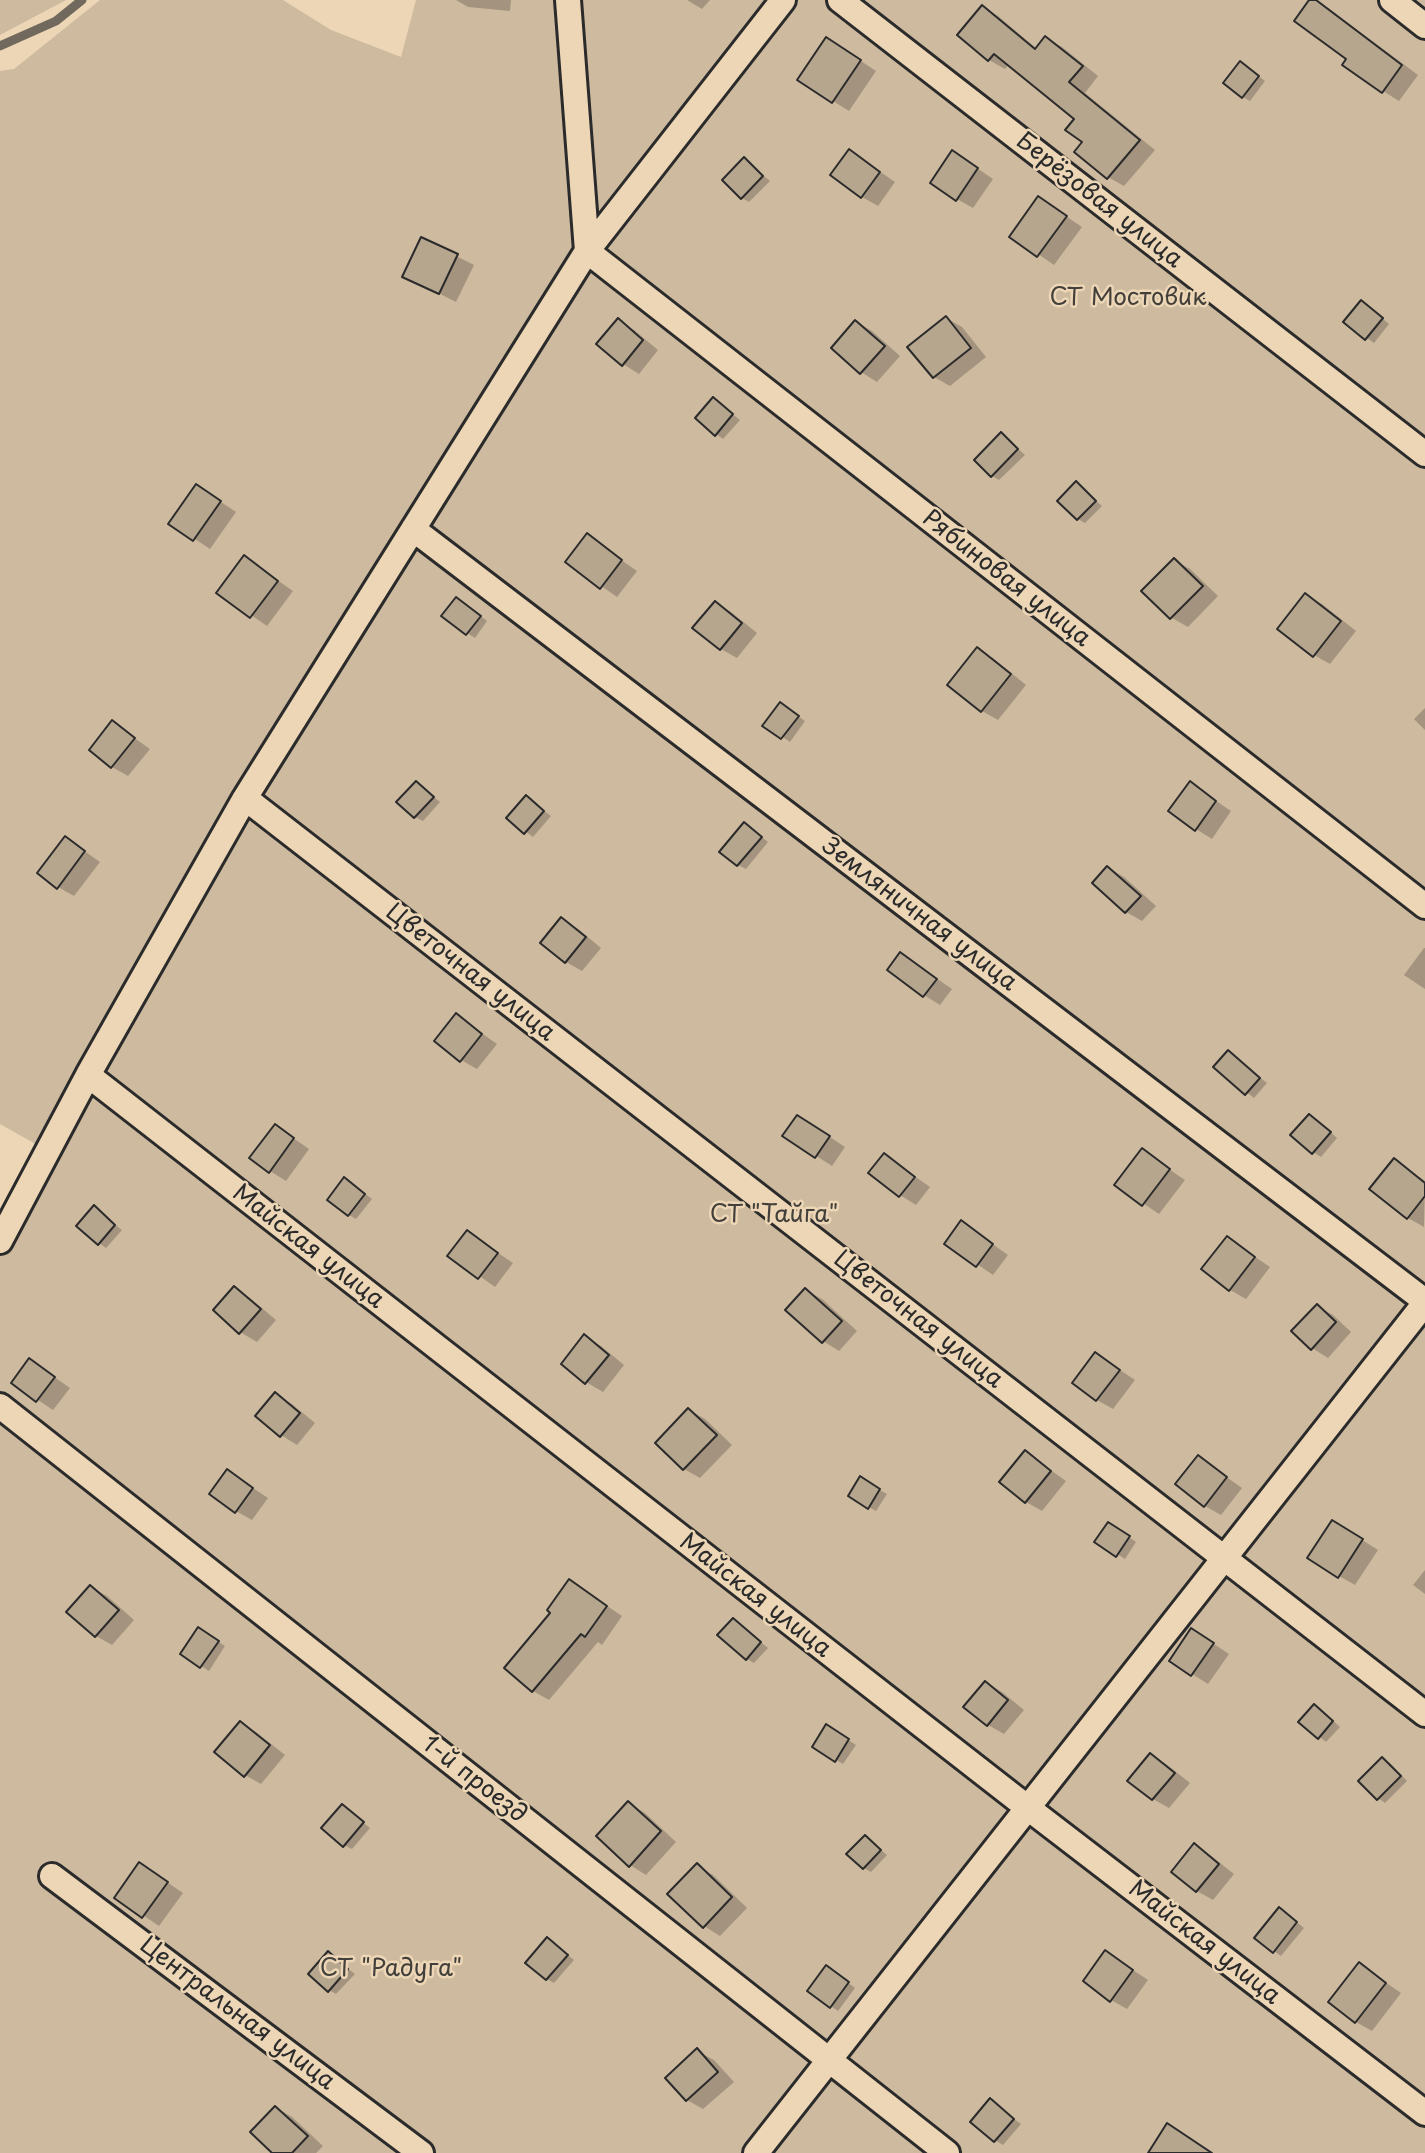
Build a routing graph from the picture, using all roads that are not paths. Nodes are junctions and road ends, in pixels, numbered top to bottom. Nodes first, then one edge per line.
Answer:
1 (568, 0) edge
2 (783, 0) edge
3 (840, 0) edge
4 (1392, 0) edge
5 (1425, 26) edge
6 (587, 251) junction
7 (1425, 454) edge
8 (413, 529) junction
9 (245, 798) junction
10 (1425, 906) edge
11 (88, 1075) junction
12 (0, 1241) edge
13 (1425, 1302) edge
14 (0, 1406) edge
15 (1226, 1558) junction
16 (1425, 1714) edge
17 (1028, 1808) junction
18 (52, 1876) dead end
19 (829, 2060) junction
20 (1425, 2113) edge
21 (421, 2153) edge
22 (756, 2153) edge
23 (947, 2153) edge

1 - 6 street
2 - 6 street
3 - 7 street, Берёзовая улица
4 - 5 street
6 - 8 street
6 - 10 street, Рябиновая улица
8 - 9 street
8 - 13 street, Земляничная улица
9 - 11 street
9 - 15 street, Цветочная улица
11 - 12 street
11 - 17 street, Майская улица
13 - 15 street
14 - 19 street, 1-й проезд
15 - 16 street, Цветочная улица
15 - 17 street
17 - 19 street
17 - 20 street, Майская улица
18 - 21 street, Центральная улица
19 - 22 street
19 - 23 street, 1-й проезд

